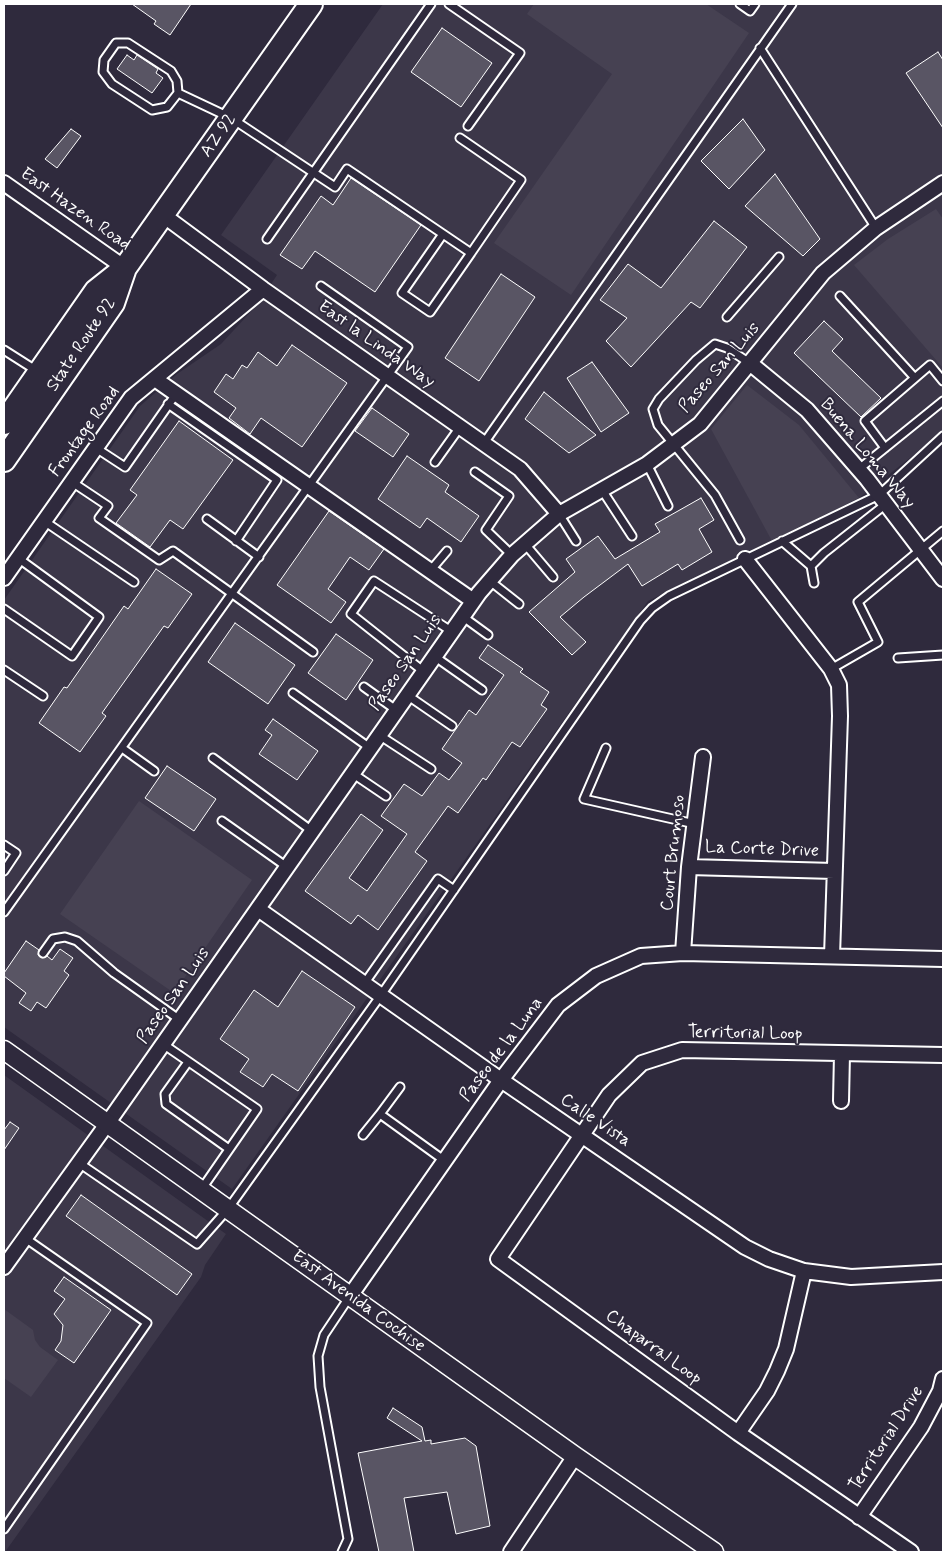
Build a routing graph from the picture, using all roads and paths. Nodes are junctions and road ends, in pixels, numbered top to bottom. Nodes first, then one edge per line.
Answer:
1 (311, 4) edge
2 (431, 4) edge
3 (449, 4) edge
4 (740, 4) edge
5 (755, 4) edge
6 (792, 4) edge
7 (760, 48) junction
8 (178, 93) junction
9 (231, 118) junction
10 (468, 126) dead end
11 (460, 138) dead end
12 (312, 172) junction
13 (4, 182) edge
14 (943, 183) edge
15 (163, 215) junction
16 (876, 228) junction
17 (443, 234) junction
18 (267, 239) dead end
19 (471, 253) junction
20 (779, 257) dead end
21 (126, 268) junction
22 (321, 286) dead end
23 (263, 289) junction
24 (840, 296) dead end
25 (727, 317) dead end
26 (4, 350) edge
27 (751, 364) junction
28 (39, 372) junction
29 (387, 376) junction
30 (916, 378) junction
31 (155, 379) junction
32 (943, 381) edge
33 (172, 399) junction
34 (943, 401) edge
35 (4, 423) edge
36 (460, 427) junction
37 (943, 436) edge
38 (484, 443) junction
39 (674, 443) junction
40 (96, 448) junction
41 (885, 448) junction
42 (4, 460) edge
43 (435, 462) dead end
44 (647, 464) junction
45 (859, 469) junction
46 (475, 472) dead end
47 (72, 482) junction
48 (310, 487) junction
49 (602, 490) junction
50 (883, 499) junction
51 (668, 506) dead end
52 (559, 514) junction
53 (206, 519) dead end
54 (44, 521) junction
55 (943, 531) edge
56 (632, 536) dead end
57 (740, 540) dead end
58 (236, 541) junction
59 (576, 541) dead end
60 (782, 541) junction
61 (525, 544) junction
62 (920, 549) junction
63 (447, 551) dead end
64 (512, 555) junction
65 (18, 558) junction
66 (259, 558) junction
67 (745, 559) junction
68 (812, 566) junction
69 (430, 571) junction
70 (553, 577) dead end
71 (4, 578) edge
72 (943, 579) edge
73 (490, 580) junction
74 (134, 582) dead end
75 (814, 583) dead end
76 (232, 595) junction
77 (472, 600) junction
78 (520, 604) dead end
79 (4, 609) edge
80 (461, 616) junction
81 (451, 630) junction
82 (488, 635) dead end
83 (313, 652) dead end
84 (943, 654) edge
85 (434, 656) junction
86 (898, 658) dead end
87 (831, 669) junction
88 (4, 670) edge
89 (423, 671) junction
90 (364, 687) dead end
91 (482, 690) dead end
92 (293, 693) dead end
93 (407, 694) junction
94 (42, 696) dead end
95 (396, 710) junction
96 (452, 726) dead end
97 (379, 735) junction
98 (122, 748) junction
99 (370, 748) junction
100 (606, 748) dead end
101 (703, 757) dead end
102 (213, 758) dead end
103 (431, 769) dead end
104 (154, 771) dead end
105 (352, 773) junction
106 (386, 796) dead end
107 (222, 821) dead end
108 (695, 824) junction
109 (312, 831) junction
110 (4, 845) edge
111 (287, 867) junction
112 (690, 867) junction
113 (4, 871) edge
114 (834, 871) junction
115 (454, 890) junction
116 (258, 909) junction
117 (4, 912) edge
118 (43, 953) dead end
119 (683, 953) junction
120 (832, 956) junction
121 (943, 959) edge
122 (364, 984) junction
123 (381, 995) junction
124 (180, 1020) junction
125 (163, 1044) junction
126 (4, 1050) edge
127 (842, 1054) junction
128 (943, 1055) edge
129 (188, 1062) junction
130 (501, 1080) junction
131 (400, 1087) dead end
132 (841, 1101) dead end
133 (380, 1114) junction
134 (107, 1124) junction
135 (581, 1134) junction
136 (363, 1135) dead end
137 (229, 1149) junction
138 (444, 1161) junction
139 (79, 1163) junction
140 (201, 1190) junction
141 (228, 1209) junction
142 (25, 1238) junction
143 (4, 1267) edge
144 (804, 1271) junction
145 (943, 1274) edge
146 (350, 1296) junction
147 (943, 1379) edge
148 (738, 1433) junction
149 (575, 1456) junction
150 (859, 1517) junction
151 (4, 1529) edge
152 (516, 1550) edge
153 (342, 1552) edge
154 (714, 1552) edge
155 (911, 1552) edge

1 - 9 main road, AZ 92 / AZ 92
2 - 12 lane
3 - 10 lane
4 - 5 lane
6 - 7 lane
7 - 16 lane
7 - 38 lane
8 - 8 lane
8 - 9 lane
9 - 12 lane
9 - 15 main road, AZ 92 / AZ 92
11 - 19 lane
12 - 17 lane
12 - 18 lane
13 - 21 street, East Hazen Road
14 - 16 street, Paseo San Luis
15 - 21 main road, AZ 92 / AZ 92
15 - 23 street, East la Linda Way
16 - 27 street, Paseo San Luis
17 - 19 lane
17 - 19 lane
20 - 25 lane
21 - 28 main road, State Route 92 / AZ 92
21 - 42 main road, State Route 92 / AZ 92
22 - 29 lane
23 - 29 street, East la Linda Way
23 - 31 street, Frontage Road
24 - 30 lane
26 - 28 lane
27 - 39 street, Paseo San Luis
27 - 39 lane
27 - 45 street, Buena Loma Way
28 - 35 main road, State Route 92 / AZ 92
29 - 36 street, East la Linda Way
29 - 48 lane
30 - 32 lane
30 - 41 lane
31 - 33 street
31 - 40 street, Frontage Road
33 - 40 lane
33 - 48 street
33 - 58 lane
34 - 41 lane
36 - 38 street, East la Linda Way
36 - 43 lane
37 - 50 lane
38 - 52 street, East la Linda Way
39 - 44 street, Paseo San Luis
39 - 57 lane
40 - 47 street, Frontage Road
41 - 45 lane
44 - 49 street, Paseo San Luis
44 - 51 lane
45 - 50 street, Buena Loma Way
46 - 64 lane
47 - 54 street, Frontage Road
47 - 76 lane
48 - 66 lane
48 - 69 street
49 - 52 street, Paseo San Luis
49 - 56 lane
50 - 60 lane
50 - 62 street, Buena Loma Way
50 - 68 lane
52 - 59 lane
52 - 61 street, Paseo San Luis
53 - 58 lane
54 - 65 street, Frontage Road
54 - 74 lane
55 - 62 lane
58 - 66 lane
60 - 67 lane
60 - 68 lane
61 - 64 street, Paseo San Luis
61 - 70 lane
62 - 72 street, Buena Loma Way
62 - 87 lane
63 - 69 lane
64 - 73 street, Paseo San Luis
65 - 71 street, Frontage Road
65 - 79 lane
66 - 76 lane
67 - 87 street
67 - 115 lane
68 - 75 lane
69 - 77 street
73 - 77 street, Paseo San Luis
73 - 78 lane
76 - 83 lane
76 - 98 lane
77 - 80 street, Paseo San Luis
80 - 81 street, Paseo San Luis
80 - 82 lane
81 - 85 street, Paseo San Luis
81 - 89 lane
84 - 86 lane
85 - 89 street, Paseo San Luis
85 - 91 lane
87 - 114 street
88 - 94 lane
89 - 93 street, Paseo San Luis
90 - 95 lane
92 - 99 lane
93 - 95 street, Paseo San Luis
93 - 96 lane
95 - 97 street, Paseo San Luis
97 - 99 street, Paseo San Luis
97 - 103 lane
98 - 104 lane
98 - 117 lane
99 - 105 street, Paseo San Luis
100 - 108 lane
101 - 108 street, Court Brumoso
102 - 109 lane
105 - 106 lane
105 - 109 street, Paseo San Luis
107 - 111 lane
108 - 112 street, Court Brumoso
109 - 111 street, Paseo San Luis
110 - 113 lane
111 - 116 street, Paseo San Luis
112 - 114 street, La Corte Drive
112 - 119 street, Court Brumoso
114 - 120 street
115 - 122 lane
115 - 123 lane
116 - 122 street, Calle Vista
116 - 124 street, Paseo San Luis
118 - 124 lane
119 - 120 street, Paseo de la Luna
119 - 130 street, Paseo de la Luna
120 - 121 street, Paseo de la Luna
122 - 123 street, Calle Vista
123 - 130 street, Calle Vista
123 - 141 lane
124 - 125 street, Paseo San Luis
125 - 129 lane
125 - 134 street, Paseo San Luis
126 - 134 street, East Avenida Cochise
127 - 128 street, Territorial Loop
127 - 132 street
127 - 135 street, Territorial Loop
129 - 137 lane
129 - 137 lane
130 - 135 street, Calle Vista
130 - 138 street, Paseo de la Luna
131 - 133 lane
133 - 136 lane
133 - 138 lane
134 - 139 street, Paseo San Luis
134 - 140 street, East Avenida Cochise
135 - 144 street, Calle Vista
135 - 148 street, Chaparral Loop
137 - 140 lane
138 - 146 street, Paseo de la Luna
139 - 141 lane
139 - 142 street, Paseo San Luis
140 - 141 street, East Avenida Cochise
141 - 146 street, East Avenida Cochise
142 - 143 street, Paseo San Luis
142 - 151 lane
144 - 145 street, Calle Vista
144 - 148 street
146 - 149 street, East Avenida Cochise
146 - 153 lane
147 - 150 street, Territorial Drive
148 - 150 street, Chaparral Loop
149 - 152 street
149 - 154 street, East Avenida Cochise
150 - 155 street, Chaparral Loop

